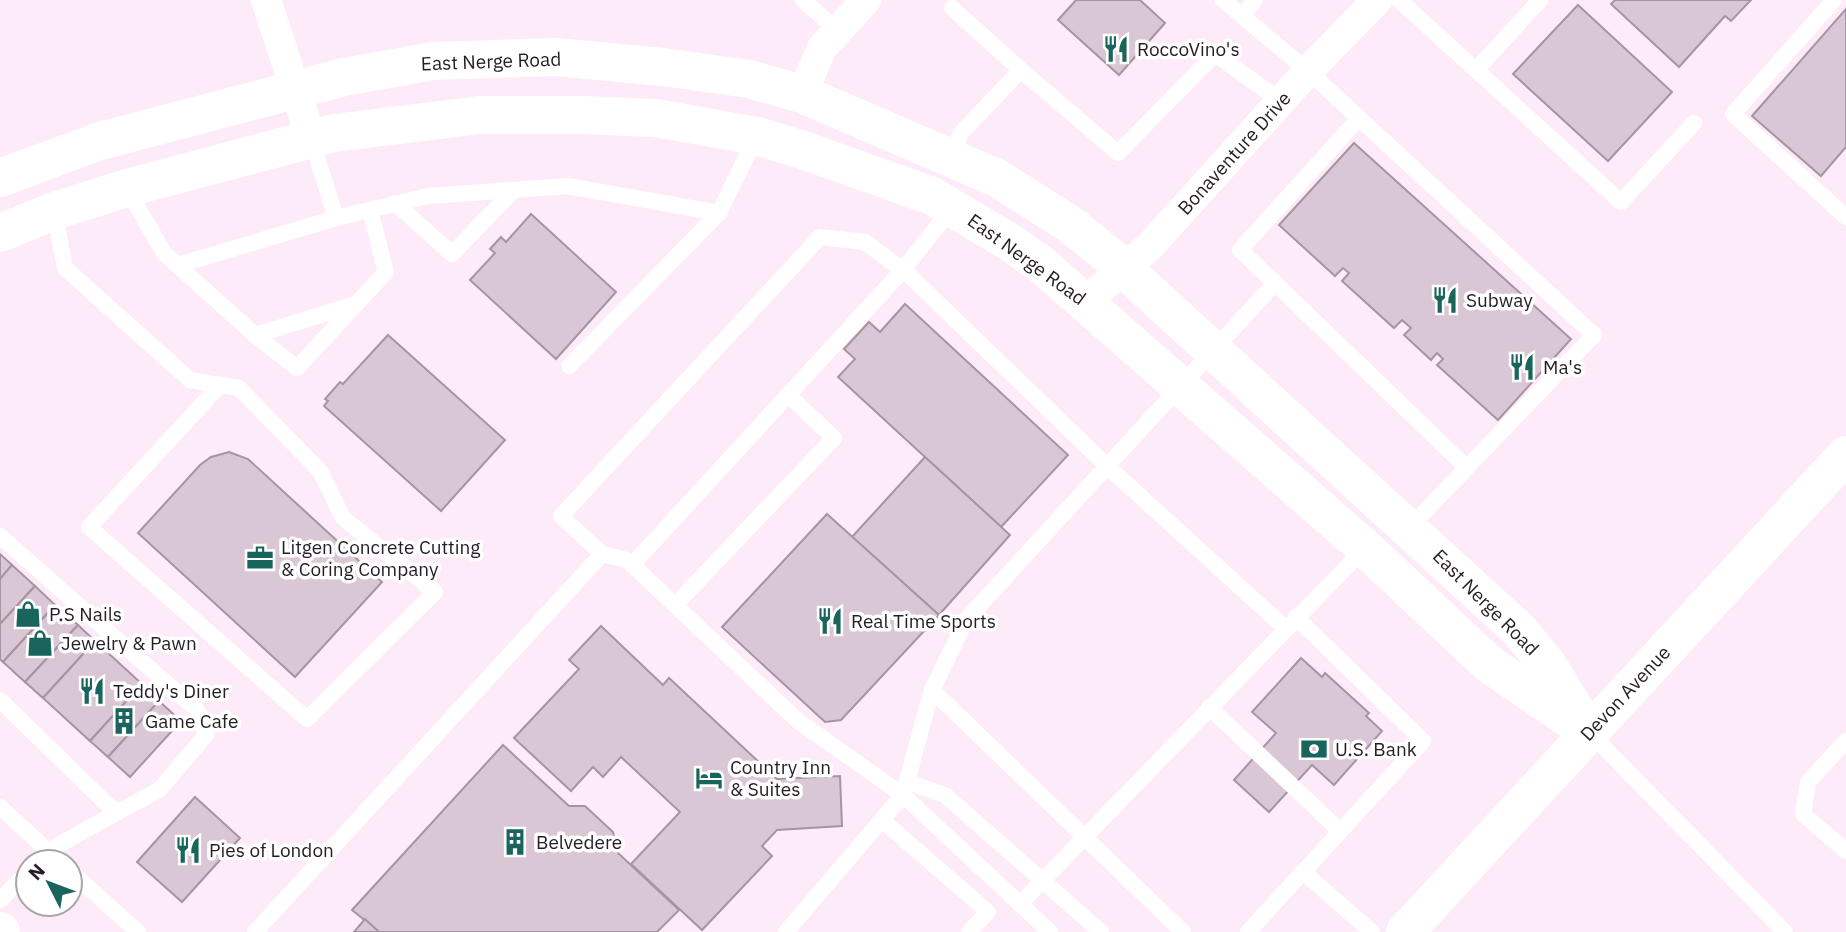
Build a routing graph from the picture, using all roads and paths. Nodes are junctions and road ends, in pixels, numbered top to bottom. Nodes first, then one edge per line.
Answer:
1 (267, 0) edge
2 (803, 0) edge
3 (866, 0) edge
4 (1223, 0) edge
5 (1255, 0) edge
6 (1377, 0) edge
7 (1399, 0) edge
8 (1540, 0) edge
9 (1834, 0) edge
10 (952, 8) dead end
11 (1242, 16) junction
12 (838, 31) junction
13 (1021, 70) junction
14 (1476, 70) junction
15 (1307, 71) junction
16 (295, 89) junction
17 (802, 94) junction
18 (1281, 101) junction
19 (1359, 118) junction
20 (1694, 123) dead end
21 (757, 136) junction
22 (311, 138) junction
23 (951, 156) junction
24 (0, 178) edge
25 (127, 188) junction
26 (512, 192) junction
27 (395, 204) junction
28 (953, 207) junction
29 (370, 210) junction
30 (54, 211) junction
31 (719, 213) junction
32 (1846, 217) edge
33 (336, 218) junction
34 (0, 233) edge
35 (178, 265) junction
36 (1122, 268) junction
37 (902, 271) junction
38 (1275, 283) junction
39 (1086, 301) junction
40 (354, 305) junction
41 (255, 335) junction
42 (1213, 351) junction
43 (569, 366) dead end
44 (220, 385) junction
45 (1180, 387) junction
46 (788, 394) junction
47 (1846, 455) edge
48 (1107, 466) junction
49 (1465, 466) junction
50 (1409, 528) junction
51 (0, 536) edge
52 (1366, 548) junction
53 (602, 554) junction
54 (632, 565) junction
55 (675, 606) junction
56 (1291, 622) junction
57 (932, 690) junction
58 (0, 700) edge
59 (1209, 707) junction
60 (1589, 733) junction
61 (1846, 741) edge
62 (905, 789) junction
63 (0, 807) edge
64 (116, 813) junction
65 (882, 820) junction
66 (1339, 830) junction
67 (1084, 835) junction
68 (39, 848) edge
69 (64, 848) edge
70 (1846, 851) edge
71 (1303, 872) junction
72 (1044, 880) junction
73 (84, 884) edge
74 (14, 886) edge
75 (0, 900) edge
76 (1020, 904) junction
77 (138, 932) edge
78 (255, 932) edge
79 (786, 932) edge
80 (970, 932) edge
81 (1050, 932) edge
82 (1101, 932) edge
83 (1183, 932) edge
84 (1248, 932) edge
85 (1372, 932) edge
86 (1405, 932) edge
87 (1785, 932) edge

1 - 16 street
2 - 12 lane
3 - 12 street
4 - 11 lane
5 - 11 lane
6 - 15 street, Bonaventure Drive
7 - 14 lane
8 - 14 lane
9 - 32 lane
10 - 13 lane
11 - 15 lane
12 - 17 street
13 - 18 lane
13 - 23 lane
14 - 20 lane
15 - 18 street, Bonaventure Drive
15 - 19 lane
16 - 17 main road, East Nerge Road
16 - 22 street
16 - 24 main road, East Nerge Road
17 - 23 main road, East Nerge Road
18 - 36 street, Bonaventure Drive
19 - 38 lane
19 - 49 lane
21 - 22 main road, East Nerge Road
21 - 28 main road, East Nerge Road
21 - 31 lane
22 - 25 main road, East Nerge Road
22 - 33 lane
23 - 36 main road, East Nerge Road
25 - 30 main road, East Nerge Road
25 - 35 lane
26 - 27 lane
26 - 27 lane
26 - 31 lane
27 - 29 lane
28 - 37 lane
28 - 39 main road, East Nerge Road
29 - 33 lane
29 - 40 lane
30 - 34 main road, East Nerge Road
30 - 44 lane
31 - 43 lane
33 - 35 lane
35 - 41 lane
36 - 39 street, Bonaventure Drive
36 - 42 main road, East Nerge Road
37 - 46 lane
37 - 48 lane
37 - 53 lane
38 - 42 lane
38 - 49 lane
39 - 45 main road, East Nerge Road
40 - 41 lane
40 - 41 lane
42 - 45 lane
42 - 50 main road, East Nerge Road
44 - 44 lane
45 - 48 lane
45 - 52 main road, East Nerge Road
46 - 54 lane
46 - 55 lane
47 - 60 main road, Devon Avenue
48 - 56 lane
48 - 57 lane
49 - 50 lane
50 - 60 main road, East Nerge Road
51 - 64 lane
52 - 56 lane
52 - 60 main road, East Nerge Road
53 - 54 lane
53 - 78 lane
54 - 55 lane
55 - 62 lane
56 - 59 lane
56 - 66 lane
57 - 62 lane
57 - 67 lane
58 - 64 lane
59 - 66 lane
59 - 67 lane
60 - 86 main road, Devon Avenue
60 - 87 lane
61 - 70 lane
62 - 65 lane
62 - 72 lane
62 - 76 lane
63 - 68 lane
64 - 69 lane
65 - 79 lane
65 - 80 lane
66 - 71 lane
67 - 72 lane
67 - 83 lane
71 - 84 lane
71 - 85 lane
72 - 76 lane
72 - 82 lane
73 - 77 lane
74 - 75 lane
76 - 81 lane

